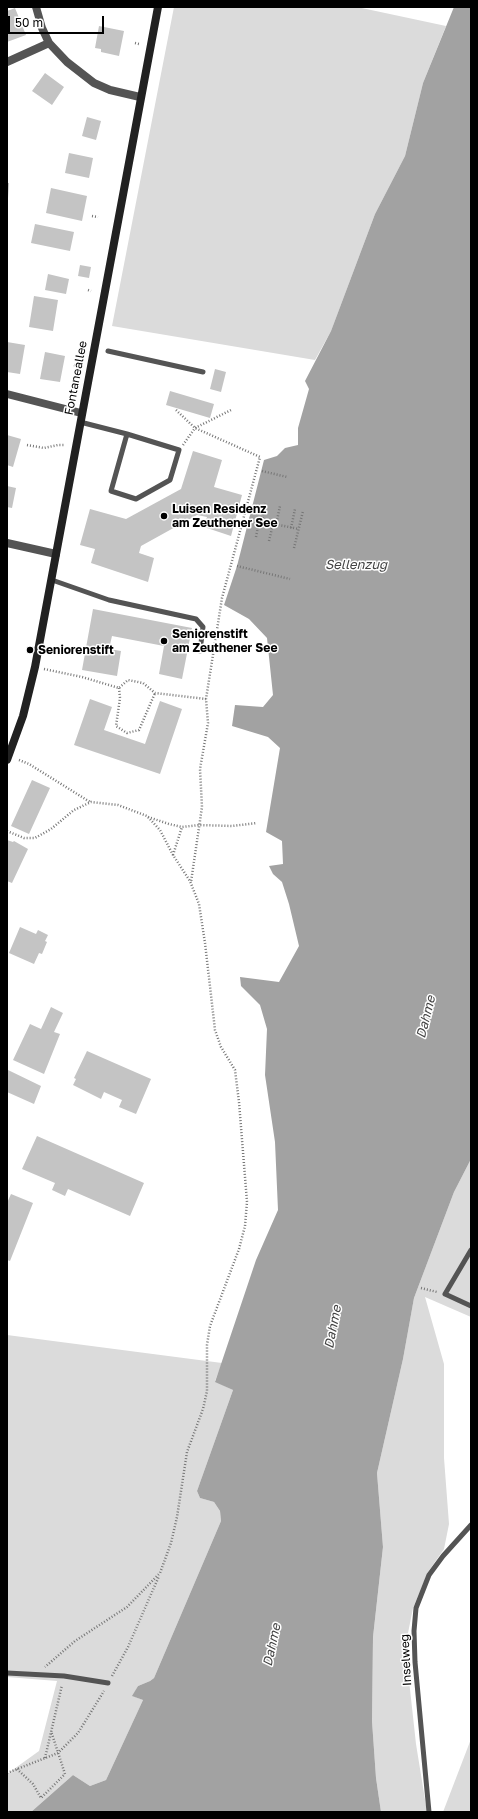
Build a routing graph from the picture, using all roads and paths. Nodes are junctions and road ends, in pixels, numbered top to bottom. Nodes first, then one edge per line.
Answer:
1 (36, 7) edge
2 (158, 7) edge
3 (49, 43) junction
4 (7, 62) edge
5 (140, 97) junction
6 (92, 216) dead end
7 (98, 217) dead end
8 (108, 351) dead end
9 (203, 372) dead end
10 (7, 394) edge
11 (176, 410) dead end
12 (231, 410) dead end
13 (81, 417) junction
14 (195, 428) junction
15 (127, 434) junction
16 (27, 445) dead end
17 (64, 445) dead end
18 (179, 450) junction
19 (262, 471) dead end
20 (287, 477) dead end
21 (265, 503) dead end
22 (280, 506) dead end
23 (296, 509) dead end
24 (303, 511) dead end
25 (249, 519) dead end
26 (261, 521) junction
27 (273, 524) junction
28 (276, 524) junction
29 (292, 528) junction
30 (299, 530) junction
31 (256, 537) dead end
32 (269, 541) dead end
33 (7, 543) edge
34 (294, 548) dead end
35 (56, 554) junction
36 (237, 566) dead end
37 (290, 579) dead end
38 (52, 580) junction
39 (200, 651) dead end
40 (44, 670) dead end
41 (119, 688) junction
42 (155, 693) junction
43 (206, 699) junction
44 (7, 760) edge
45 (19, 760) dead end
46 (91, 802) junction
47 (147, 816) junction
48 (257, 823) dead end
49 (199, 825) junction
50 (182, 827) junction
51 (7, 831) edge
52 (173, 855) junction
53 (191, 882) junction
54 (471, 1250) edge
55 (421, 1288) dead end
56 (445, 1294) junction
57 (471, 1306) edge
58 (471, 1525) edge
59 (160, 1573) junction
60 (7, 1673) edge
61 (41, 1675) junction
62 (64, 1676) junction
63 (108, 1683) junction
64 (51, 1731) junction
65 (58, 1753) junction
66 (45, 1758) junction
67 (17, 1769) junction
68 (7, 1773) edge
69 (429, 1812) edge

1 - 3 street
2 - 5 main road, Fontaneallee
3 - 4 street
3 - 5 street
5 - 13 main road, Fontaneallee
6 - 7 path
8 - 9 lane
10 - 13 street
11 - 14 path
12 - 14 path
13 - 15 lane
13 - 35 main road, Fontaneallee
14 - 18 path
14 - 43 path
15 - 18 lane
15 - 18 lane
16 - 17 path
19 - 20 path
21 - 26 path
22 - 28 path
23 - 29 path
24 - 30 path
25 - 26 path
26 - 27 path
26 - 31 path
27 - 28 path
27 - 32 path
28 - 29 path
29 - 30 path
30 - 34 path
33 - 35 street
35 - 38 main road, Fontaneallee
36 - 37 path
38 - 39 lane
38 - 44 main road, Fontaneallee
40 - 41 path
41 - 42 path
41 - 42 path
42 - 43 path
43 - 49 path
45 - 46 path
46 - 47 path
46 - 51 path
47 - 50 path
47 - 52 path
48 - 49 path
49 - 50 path
49 - 53 path
50 - 52 path
52 - 53 path
53 - 59 path
54 - 56 lane
55 - 56 path
56 - 57 lane
58 - 69 lane, Inselweg
59 - 61 path
59 - 63 path
60 - 61 lane
61 - 62 lane
62 - 63 lane
62 - 64 path
63 - 65 path
64 - 65 path
64 - 66 path
65 - 66 path
65 - 67 path
66 - 67 path
67 - 68 path

